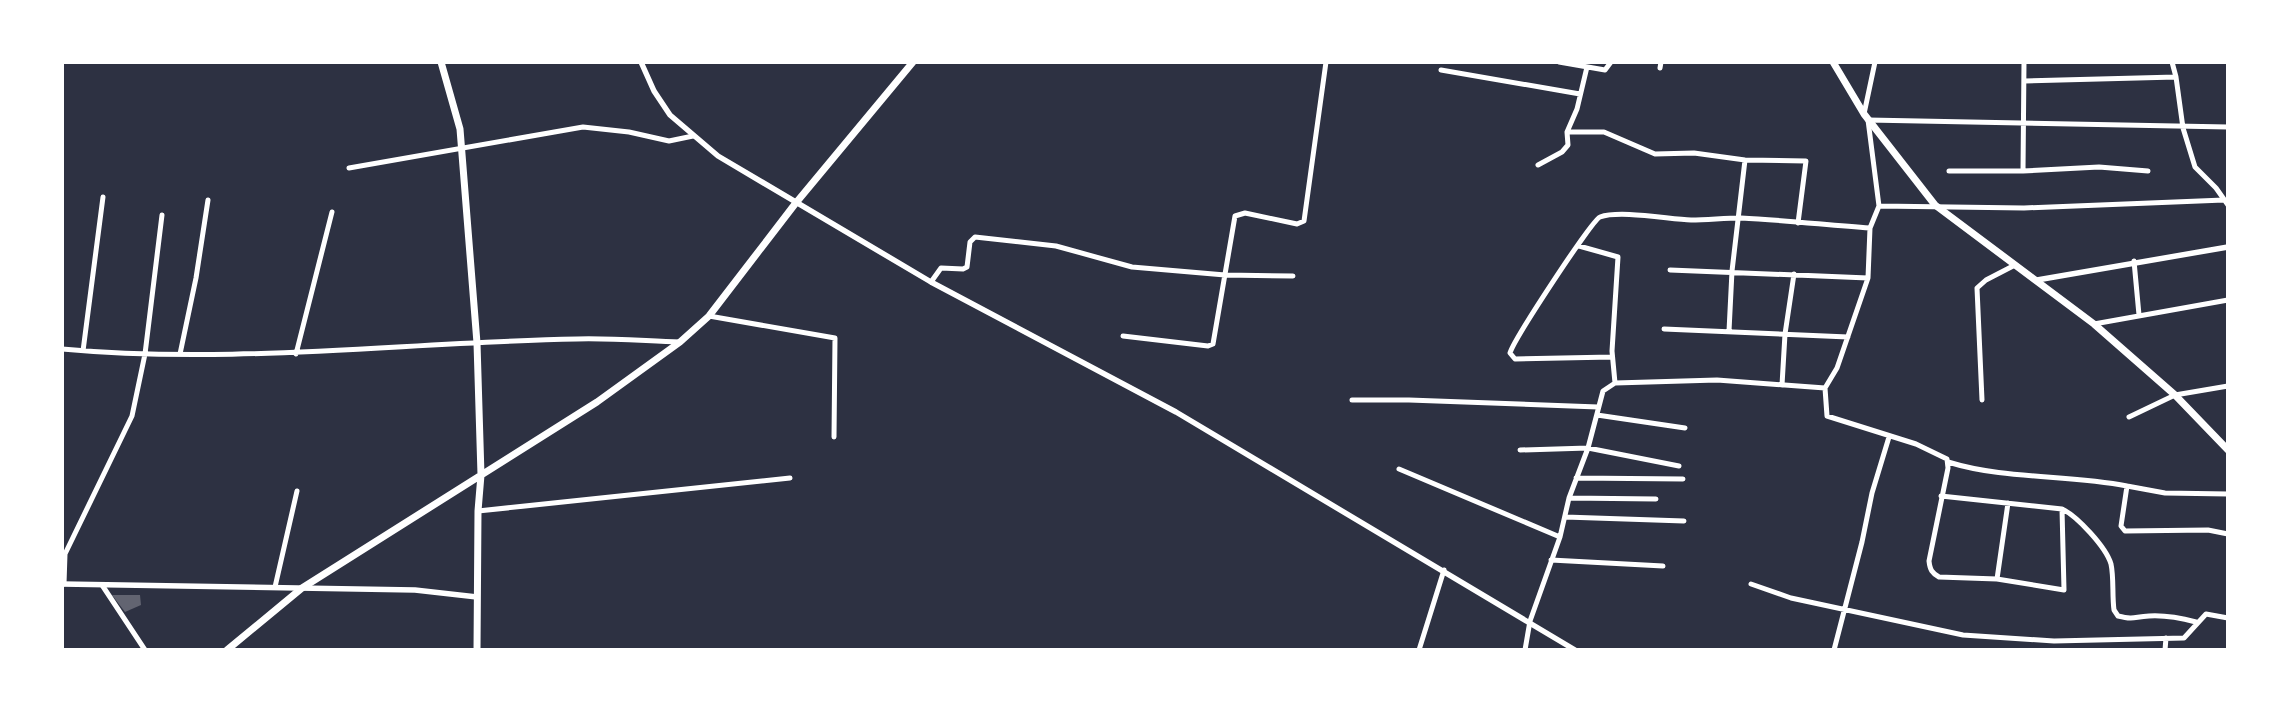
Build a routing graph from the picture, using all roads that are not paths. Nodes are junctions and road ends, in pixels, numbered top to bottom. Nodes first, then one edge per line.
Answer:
1 (441, 62) edge
2 (641, 62) edge
3 (913, 62) edge
4 (1326, 62) edge
5 (1560, 62) edge
6 (1611, 62) edge
7 (1833, 62) edge
8 (1875, 62) edge
9 (2024, 62) edge
10 (2172, 62) edge
11 (1587, 67) junction
12 (1441, 70) dead end
13 (2176, 77) junction
14 (2025, 81) junction
15 (1580, 94) junction
16 (1866, 117) junction
17 (2025, 122) junction
18 (2228, 127) edge
19 (2183, 128) junction
20 (1567, 132) junction
21 (693, 136) junction
22 (461, 150) junction
23 (1745, 160) junction
24 (1538, 165) dead end
25 (350, 168) dead end
26 (1949, 171) dead end
27 (2023, 171) junction
28 (2148, 171) dead end
29 (103, 198) dead end
30 (208, 200) dead end
31 (2226, 202) edge
32 (796, 204) junction
33 (1935, 205) junction
34 (1879, 206) junction
35 (332, 212) dead end
36 (162, 215) dead end
37 (1740, 218) junction
38 (1798, 223) junction
39 (1870, 228) junction
40 (1579, 246) junction
41 (2228, 247) edge
42 (2134, 261) junction
43 (2015, 264) junction
44 (1670, 270) dead end
45 (1732, 271) junction
46 (1794, 274) junction
47 (1225, 275) junction
48 (1293, 276) dead end
49 (1868, 278) junction
50 (2037, 280) junction
51 (931, 282) junction
52 (2228, 300) edge
53 (2139, 315) junction
54 (709, 316) junction
55 (2094, 324) junction
56 (1664, 329) dead end
57 (1728, 331) junction
58 (1785, 334) junction
59 (1123, 336) dead end
60 (1848, 337) junction
61 (680, 342) junction
62 (477, 344) junction
63 (62, 349) edge
64 (83, 351) junction
65 (145, 354) junction
66 (180, 354) junction
67 (296, 354) junction
68 (1612, 357) junction
69 (1615, 383) junction
70 (1782, 385) junction
71 (2228, 386) edge
72 (1825, 388) junction
73 (2175, 395) junction
74 (1352, 400) dead end
75 (1982, 400) dead end
76 (1598, 407) junction
77 (1597, 415) junction
78 (2129, 417) dead end
79 (1684, 428) dead end
80 (834, 437) dead end
81 (1888, 437) junction
82 (1588, 448) junction
83 (1520, 450) dead end
84 (2228, 450) edge
85 (1948, 462) junction
86 (1678, 466) dead end
87 (1399, 469) dead end
88 (481, 475) junction
89 (790, 478) dead end
90 (1576, 478) junction
91 (1683, 480) dead end
92 (2127, 486) junction
93 (297, 491) dead end
94 (2228, 494) edge
95 (1941, 496) junction
96 (1569, 498) junction
97 (1656, 499) dead end
98 (2008, 503) junction
99 (2062, 509) junction
100 (478, 511) junction
101 (1566, 517) junction
102 (1684, 521) dead end
103 (2228, 534) edge
104 (1560, 537) junction
105 (1551, 560) junction
106 (1663, 566) dead end
107 (1444, 570) junction
108 (1997, 579) junction
109 (63, 584) edge
110 (1751, 584) dead end
111 (102, 585) junction
112 (275, 587) junction
113 (302, 588) junction
114 (478, 597) junction
115 (1843, 610) junction
116 (2228, 618) edge
117 (1530, 621) junction
118 (2196, 622) junction
119 (2166, 638) junction
120 (145, 650) edge
121 (227, 650) edge
122 (477, 650) edge
123 (1419, 650) edge
124 (1525, 650) edge
125 (1575, 650) edge
126 (1834, 650) edge
127 (2165, 650) edge

1 - 22 main road
2 - 21 street
3 - 32 main road
4 - 47 street
5 - 11 street
6 - 11 street
7 - 16 main road
8 - 16 street
9 - 14 street
10 - 13 street
11 - 15 street
12 - 15 street
13 - 14 street
13 - 19 street
14 - 17 street
15 - 20 street
16 - 17 street
16 - 33 main road
16 - 34 street
17 - 19 street
17 - 27 street
18 - 19 street
19 - 31 street
20 - 23 street
20 - 24 street
21 - 22 street
21 - 32 street
22 - 25 street
22 - 62 main road
23 - 37 street
23 - 38 street
26 - 27 street
27 - 28 street
29 - 64 street
30 - 66 street
31 - 33 street
32 - 51 street
32 - 54 main road
33 - 34 street
33 - 43 main road
34 - 39 street
35 - 67 street
36 - 65 street
37 - 38 street
37 - 40 street
37 - 45 street
38 - 39 street
39 - 49 street
40 - 68 street
40 - 68 street
41 - 42 street
42 - 50 street
42 - 53 street
43 - 50 main road
43 - 75 street
44 - 45 street
45 - 46 street
45 - 57 street
46 - 49 street
46 - 58 street
47 - 48 street
47 - 51 street
47 - 59 street
49 - 60 street
50 - 55 main road
51 - 107 street
52 - 53 street
53 - 55 street
54 - 61 main road
54 - 80 street
55 - 73 main road
56 - 57 street
57 - 58 street
58 - 60 street
58 - 70 street
60 - 72 street
61 - 62 street
61 - 88 main road
62 - 67 street
62 - 88 main road
63 - 64 street
64 - 65 street
65 - 66 street
65 - 109 street
66 - 67 street
68 - 69 street
69 - 70 street
69 - 76 street
70 - 72 street
71 - 73 street
72 - 81 street
73 - 78 street
73 - 84 main road
74 - 76 street
76 - 77 street
77 - 79 street
77 - 82 street
81 - 85 street
81 - 115 street
82 - 83 street
82 - 86 street
82 - 90 street
85 - 92 street
85 - 95 street
87 - 104 street
88 - 100 main road
88 - 113 main road
89 - 100 street
90 - 91 street
90 - 96 street
92 - 94 street
92 - 103 street
93 - 112 street
95 - 98 street
95 - 108 street
96 - 97 street
96 - 101 street
98 - 99 street
98 - 108 street
99 - 108 street
99 - 118 street
100 - 114 main road
101 - 102 street
101 - 104 street
104 - 105 street
105 - 106 street
105 - 117 street
107 - 117 street
107 - 123 street
109 - 111 street
110 - 115 street
111 - 112 street
111 - 120 street
112 - 113 street
113 - 114 street
113 - 121 main road
114 - 122 main road
115 - 119 street
115 - 126 street
116 - 118 street
117 - 124 street
117 - 125 street
118 - 119 street
119 - 127 street

